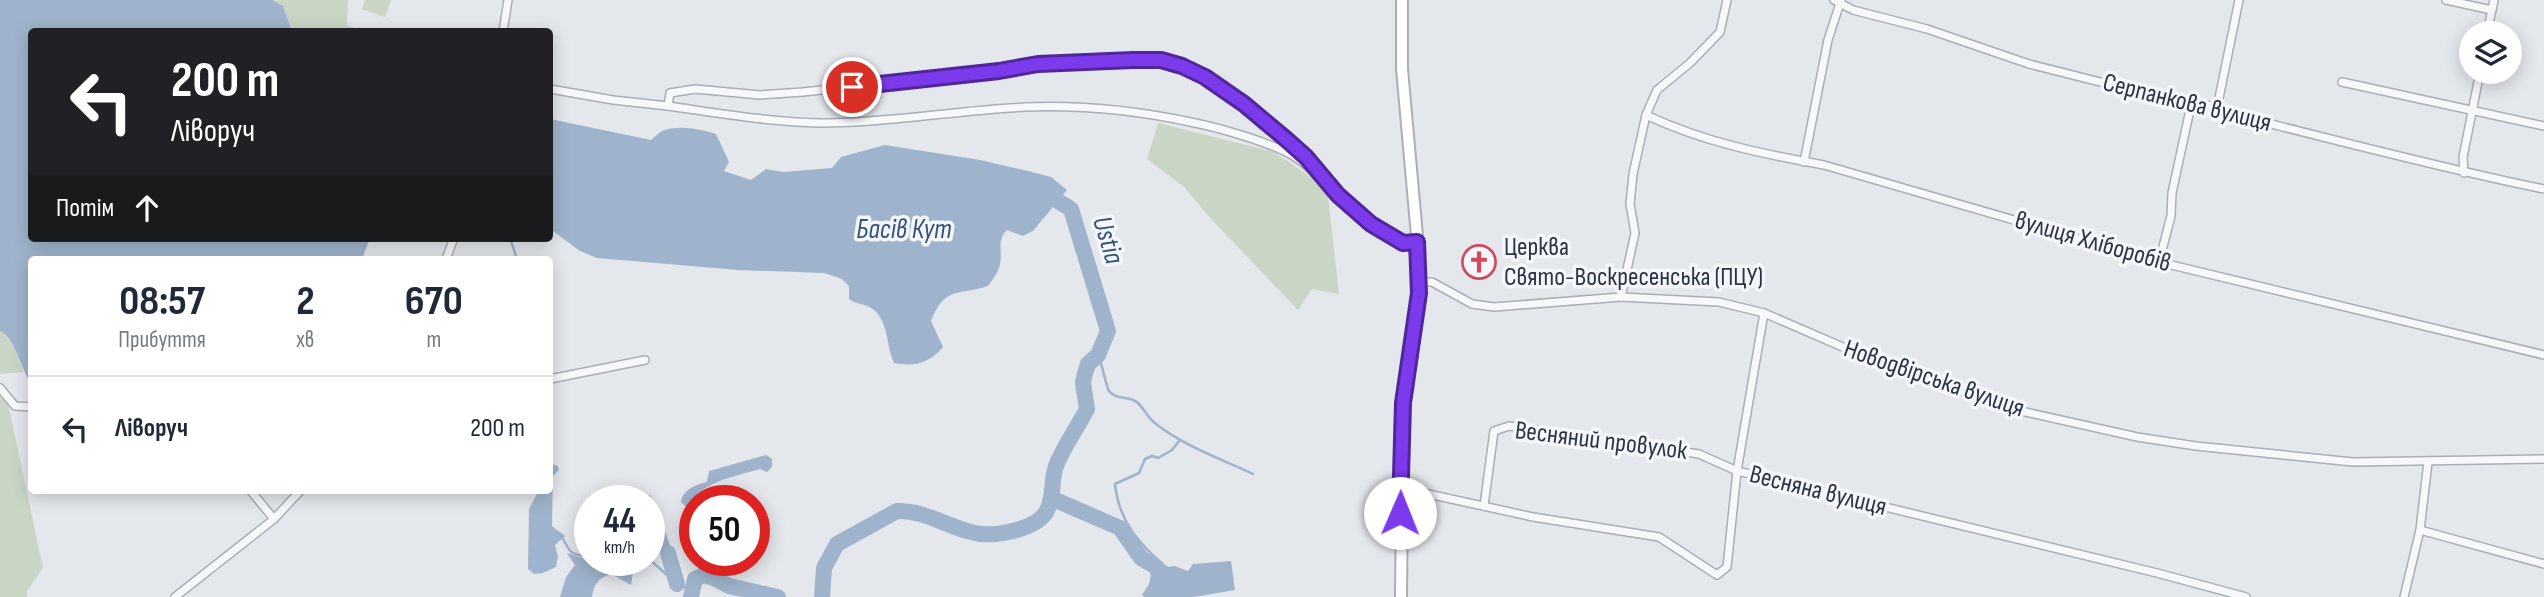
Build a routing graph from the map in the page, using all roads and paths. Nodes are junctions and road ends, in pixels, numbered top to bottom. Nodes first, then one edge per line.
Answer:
1 (508, 0) edge
2 (1402, 0) edge
3 (1727, 0) edge
4 (2239, 0) edge
5 (2446, 0) edge
6 (2494, 0) edge
7 (1838, 1) edge
8 (2492, 10) junction
9 (2490, 21) edge
10 (504, 28) edge
11 (2342, 82) dead end
12 (2477, 84) edge
13 (553, 90) edge
14 (2191, 105) junction
15 (668, 106) junction
16 (2217, 108) junction
17 (2472, 110) junction
18 (1646, 115) junction
19 (2544, 126) edge
20 (1804, 162) junction
21 (2464, 173) junction
22 (1320, 176) junction
23 (2544, 189) edge
24 (1417, 242) junction
25 (2159, 262) junction
26 (1419, 282) junction
27 (1621, 297) junction
28 (1764, 313) junction
29 (2544, 355) edge
30 (645, 360) dead end
31 (553, 378) edge
32 (0, 388) edge
33 (28, 407) edge
34 (2544, 458) edge
35 (2428, 462) junction
36 (1737, 471) junction
37 (1400, 488) junction
38 (253, 494) edge
39 (297, 494) edge
40 (1484, 506) junction
41 (274, 519) junction
42 (2420, 530) junction
43 (2544, 564) edge
44 (176, 597) edge
45 (1401, 597) edge
46 (2246, 597) edge
47 (2404, 597) edge

1 - 10 street
2 - 24 main road
3 - 18 street
4 - 16 street
5 - 8 street
6 - 8 street
7 - 14 street, Серпанкова вулиця
7 - 20 street
8 - 9 street
11 - 17 street
12 - 17 street
13 - 15 street
14 - 16 street, Серпанкова вулиця
14 - 25 street
15 - 22 street
15 - 22 street
16 - 21 street, Серпанкова вулиця
17 - 19 street
17 - 21 street
18 - 20 street, вулиця Хліборобів
18 - 27 street
20 - 25 street, вулиця Хліборобів
21 - 23 street, Серпанкова вулиця
22 - 24 street
24 - 26 main road
25 - 29 street, вулиця Хліборобів
26 - 27 street, Новодвірська вулиця
26 - 37 main road
27 - 28 street, Новодвірська вулиця
28 - 35 street, Новодвірська вулиця
28 - 36 street
30 - 31 street
32 - 33 street
34 - 35 street, Новодвірська вулиця
35 - 42 street
36 - 40 street, Весняний провулок
36 - 40 street, Весняна вулиця
36 - 46 street, Весняна вулиця
37 - 40 street, Весняна вулиця
37 - 45 main road
38 - 41 street
39 - 41 street
41 - 44 street
42 - 43 street
42 - 47 street

